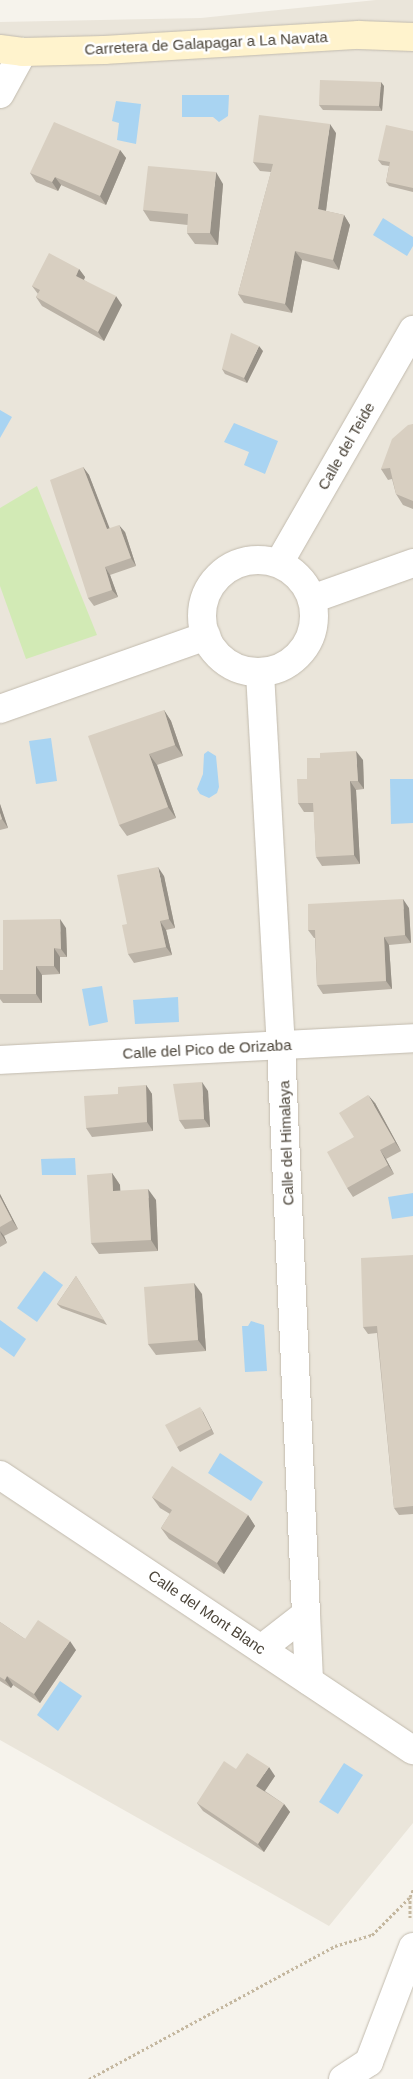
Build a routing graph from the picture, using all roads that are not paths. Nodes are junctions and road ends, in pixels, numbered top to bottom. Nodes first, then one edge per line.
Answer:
1 (413, 38) edge
2 (11, 51) edge
3 (0, 94) edge
4 (413, 330) edge
5 (279, 563) junction
6 (413, 563) edge
7 (312, 599) junction
8 (206, 636) junction
9 (260, 672) junction
10 (0, 709) edge
11 (413, 1038) edge
12 (281, 1046) junction
13 (0, 1060) edge
14 (0, 1475) edge
15 (306, 1614) junction
16 (261, 1648) junction
17 (310, 1680) junction
18 (413, 1750) edge
19 (413, 1947) edge
20 (343, 2079) edge

1 - 2 main road, Carretera de Galapagar a La Navata
2 - 3 street
4 - 5 street, Calle del Teide
5 - 7 street
5 - 8 street
6 - 7 street
7 - 9 street
8 - 9 street
8 - 10 street
9 - 12 street, Calle del Himalaya
11 - 12 street, Calle del Pico de Orizaba
12 - 13 street, Calle del Pico de Orizaba
12 - 15 street, Calle del Himalaya
14 - 16 street, Calle del Mont Blanc
15 - 16 street
15 - 17 street, Calle del Himalaya
16 - 17 street, Calle del Mont Blanc
17 - 18 street, Calle del Mont Blanc
19 - 20 street

